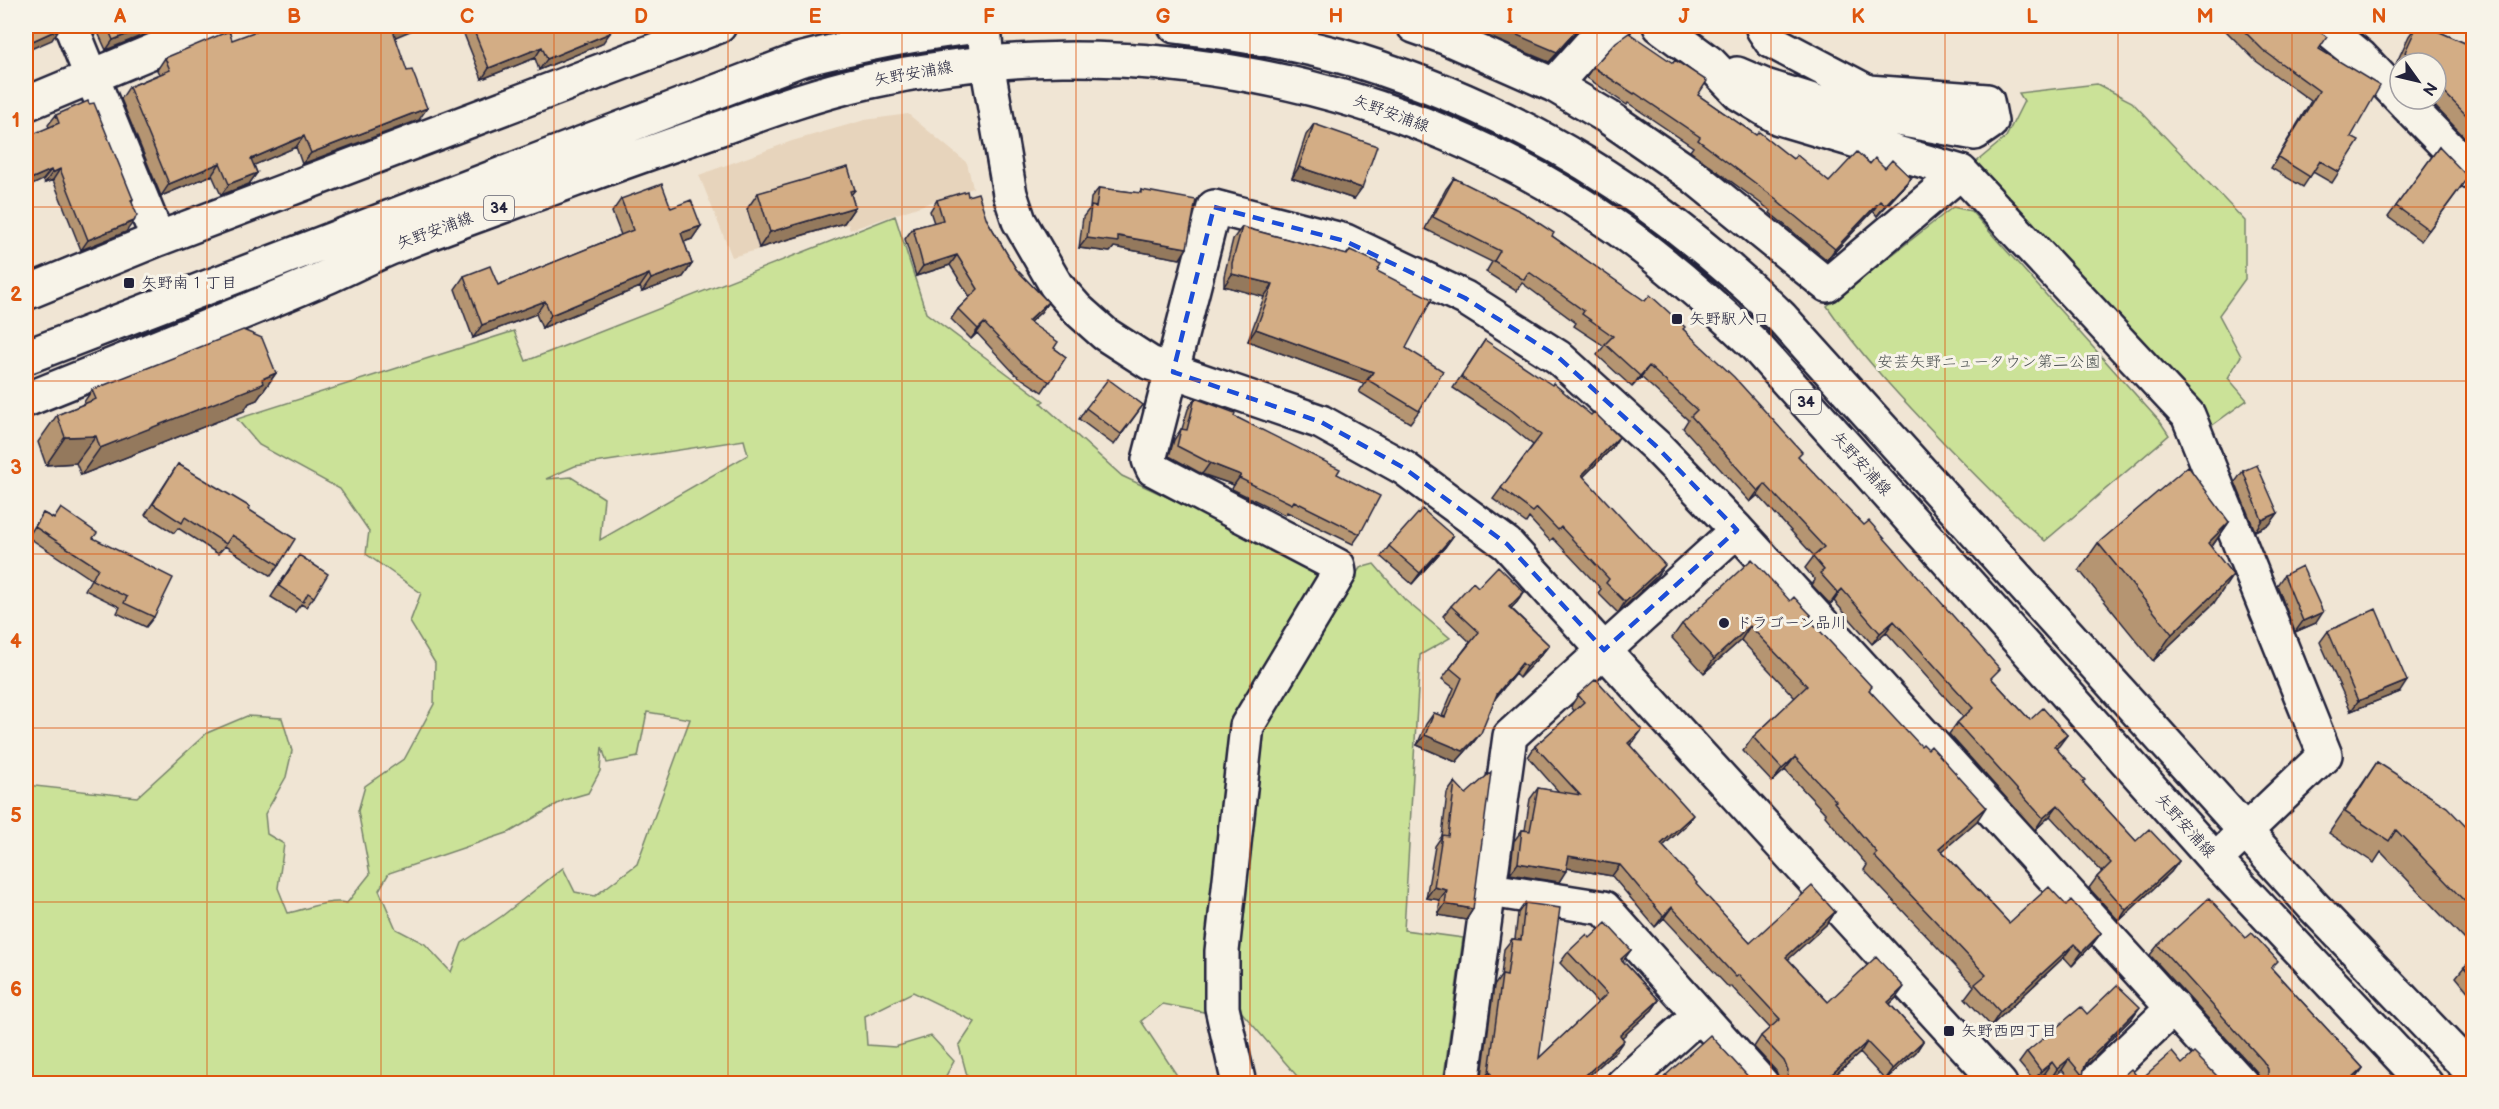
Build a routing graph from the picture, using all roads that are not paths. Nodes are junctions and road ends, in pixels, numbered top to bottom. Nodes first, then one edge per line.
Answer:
1 (71, 26) edge
2 (213, 26) edge
3 (719, 26) edge
4 (978, 26) edge
5 (984, 26) edge
6 (1176, 26) edge
7 (1414, 26) edge
8 (1614, 26) edge
9 (1660, 26) edge
10 (1769, 26) edge
11 (2323, 26) edge
12 (987, 63) junction
13 (1710, 63) junction
14 (93, 77) junction
15 (1554, 85) junction
16 (2388, 86) edge
17 (26, 104) edge
18 (2412, 111) edge
19 (1961, 172) junction
20 (2474, 174) edge
21 (158, 239) junction
22 (26, 293) edge
23 (26, 357) edge
24 (1173, 372) junction
25 (26, 400) edge
26 (1737, 530) junction
27 (1604, 650) junction
28 (2246, 831) junction
29 (2216, 860) junction
30 (1490, 890) junction
31 (2174, 1007) junction
32 (1699, 1015) junction
33 (2474, 1074) edge
34 (1239, 1083) edge
35 (1462, 1083) edge
36 (1623, 1083) edge
37 (1762, 1083) edge
38 (2000, 1083) edge
39 (2094, 1083) edge
40 (2242, 1083) edge
41 (2426, 1083) edge

1 - 14 street
2 - 14 street
3 - 21 street
4 - 23 street, 矢野安浦線 / 34
5 - 12 street
6 - 28 street, 34
7 - 15 street
8 - 15 street
9 - 13 street
10 - 13 street
11 - 16 street
12 - 24 street
12 - 25 street, 矢野安浦線 / 34
12 - 29 street, 矢野安浦線 / 34
13 - 19 street
14 - 17 street
14 - 21 street
15 - 19 street
18 - 20 street
19 - 28 street
21 - 22 street
24 - 26 street
24 - 27 street
24 - 34 street
26 - 27 street
26 - 31 street
27 - 30 street
27 - 38 street
28 - 29 street
28 - 33 street, 34
29 - 41 street, 矢野安浦線 / 34
30 - 32 street
30 - 35 street
31 - 39 street
31 - 40 street
32 - 36 street
32 - 37 street

